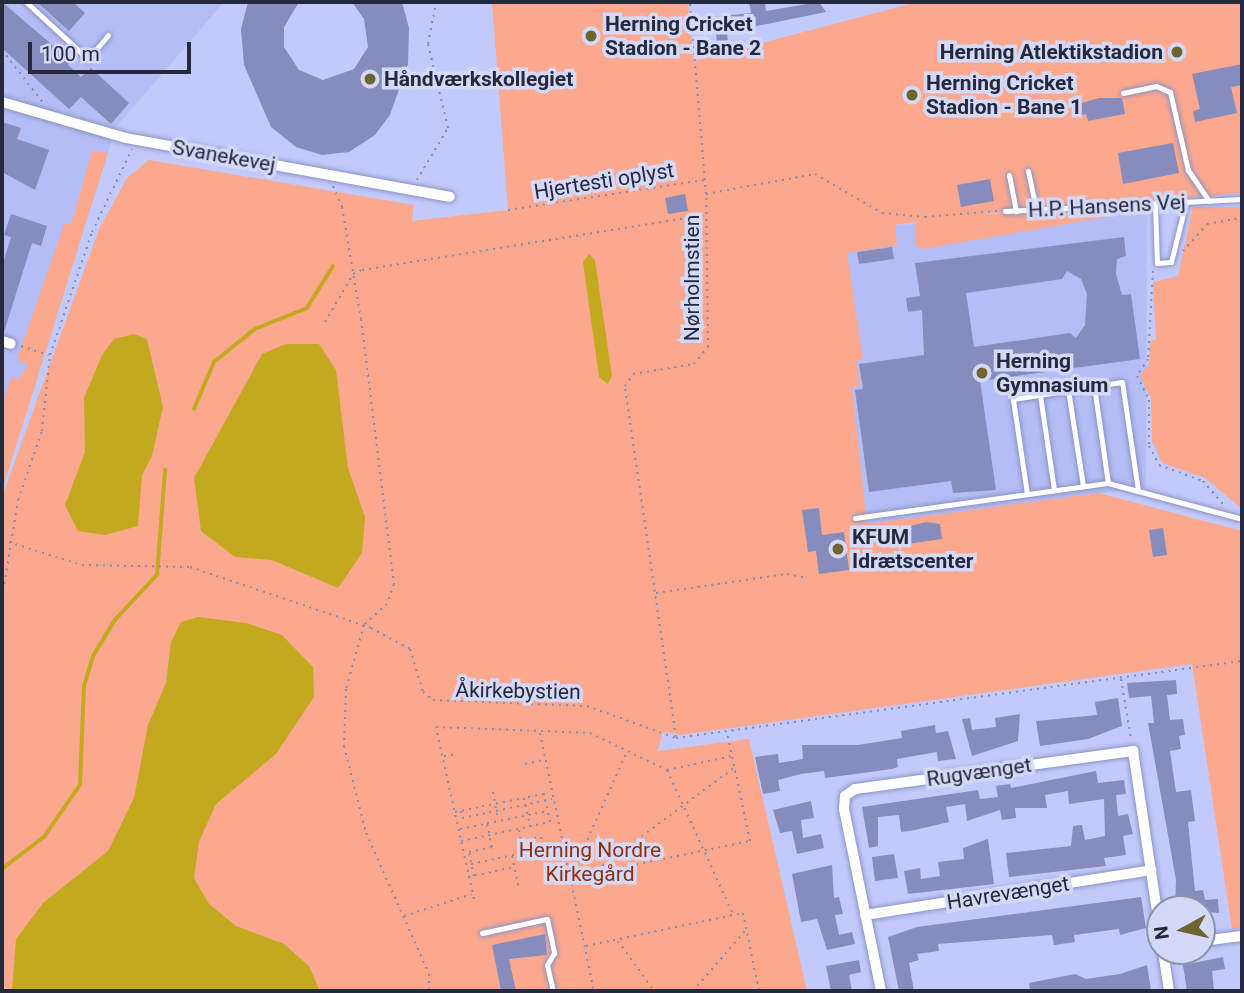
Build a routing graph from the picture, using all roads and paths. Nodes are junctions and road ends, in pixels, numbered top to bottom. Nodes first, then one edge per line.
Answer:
1 (26, 2) edge
2 (436, 2) edge
3 (690, 2) edge
4 (108, 35) dead end
5 (2, 50) edge
6 (1123, 93) dead end
7 (2, 102) edge
8 (39, 114) junction
9 (144, 150) dead end
10 (1028, 171) dead end
11 (1009, 175) dead end
12 (705, 180) junction
13 (322, 182) dead end
14 (415, 190) junction
15 (706, 194) junction
16 (450, 197) dead end
17 (1242, 199) edge
18 (1209, 201) junction
19 (1186, 202) junction
20 (1155, 204) junction
21 (508, 210) dead end
22 (1035, 210) junction
23 (1005, 211) joint
24 (1016, 211) junction
25 (705, 215) junction
26 (1242, 218) edge
27 (1171, 262) junction
28 (1157, 263) junction
29 (353, 274) junction
30 (325, 322) dead end
31 (6, 343) edge
32 (50, 355) junction
33 (1094, 386) junction
34 (1068, 390) junction
35 (1040, 394) junction
36 (1108, 483) junction
37 (1083, 486) junction
38 (1054, 490) junction
39 (1138, 491) junction
40 (1027, 494) junction
41 (1235, 517) junction
42 (855, 518) dead end
43 (1242, 519) edge
44 (2, 540) edge
45 (12, 544) junction
46 (808, 578) dead end
47 (655, 593) junction
48 (2, 598) edge
49 (364, 625) junction
50 (1242, 661) edge
51 (1121, 678) junction
52 (539, 732) junction
53 (727, 732) junction
54 (676, 738) junction
55 (628, 751) junction
56 (1133, 751) junction
57 (456, 754) dead end
58 (732, 756) junction
59 (442, 757) junction
60 (545, 760) junction
61 (525, 764) dead end
62 (735, 767) junction
63 (667, 770) junction
64 (493, 792) dead end
65 (524, 798) junction
66 (554, 799) junction
67 (545, 801) junction
68 (495, 804) junction
69 (683, 804) junction
70 (525, 805) junction
71 (461, 811) junction
72 (497, 811) junction
73 (548, 811) junction
74 (454, 813) junction
75 (527, 815) junction
76 (499, 821) junction
77 (487, 823) junction
78 (530, 826) junction
79 (519, 829) junction
80 (457, 830) junction
81 (489, 835) junction
82 (460, 841) junction
83 (520, 841) junction
84 (563, 845) junction
85 (544, 849) junction
86 (703, 850) junction
87 (522, 853) junction
88 (512, 856) junction
89 (471, 864) junction
90 (514, 867) junction
91 (1151, 870) junction
92 (590, 874) junction
93 (474, 876) junction
94 (467, 877) junction
95 (570, 878) junction
96 (547, 883) dead end
97 (519, 889) dead end
98 (473, 893) junction
99 (1155, 895) edge
100 (474, 899) dead end
101 (733, 915) junction
102 (865, 915) junction
103 (403, 916) junction
104 (746, 930) junction
105 (482, 933) dead end
106 (1242, 936) edge
107 (617, 939) junction
108 (1216, 939) edge
109 (584, 946) junction
110 (1165, 965) edge
111 (429, 991) edge
112 (553, 991) edge
113 (594, 991) edge
114 (654, 991) edge
115 (693, 991) edge
116 (759, 991) edge
117 (880, 991) edge
118 (1169, 991) edge

1 - 4 lane
2 - 14 path
3 - 12 path
5 - 8 path
6 - 18 lane, H.P. Hansens Vej
7 - 8 street, Svanekevej
8 - 14 street, Svanekevej
9 - 32 path
10 - 22 lane
11 - 24 lane
12 - 15 path
12 - 21 path, Hjertesti oplyst
13 - 29 path
14 - 16 street, Svanekevej
15 - 23 path, Nørholmstien
15 - 25 path, Nørholmstien
17 - 18 lane, H.P. Hansens Vej
18 - 19 lane, H.P. Hansens Vej
19 - 20 lane, H.P. Hansens Vej
19 - 27 lane
20 - 22 lane, H.P. Hansens Vej
20 - 28 lane
22 - 24 lane, H.P. Hansens Vej
23 - 24 lane, H.P. Hansens Vej
25 - 29 path
25 - 47 path, Nørholmstien
26 - 27 path
27 - 28 lane
28 - 41 path
29 - 30 path
29 - 49 path
31 - 32 path
32 - 45 path
33 - 34 lane
33 - 36 lane
33 - 39 lane
34 - 35 lane
34 - 37 lane
35 - 38 lane
35 - 40 lane
36 - 37 lane
36 - 39 lane
37 - 38 lane
38 - 40 lane
39 - 41 lane
40 - 42 lane
41 - 43 lane
44 - 45 path, Åkirkebystien
45 - 48 path
45 - 49 path, Åkirkebystien
46 - 47 path
47 - 54 path, Nørholmstien
49 - 54 path, Åkirkebystien
49 - 103 path
50 - 51 path, Åkirkebystien
51 - 53 path, Åkirkebystien
51 - 56 path
52 - 55 path
52 - 59 path
52 - 60 path
53 - 54 path, Åkirkebystien
53 - 58 path
55 - 63 path
55 - 95 path
56 - 91 street
56 - 102 street, Rugvænget
57 - 59 path
58 - 62 path
58 - 63 path
59 - 74 path
60 - 61 path
60 - 66 path
62 - 69 path
62 - 86 path
63 - 69 path
64 - 68 path
65 - 67 path
65 - 68 path
65 - 70 path
66 - 67 path
66 - 84 path
67 - 70 path
67 - 73 path
68 - 71 path
68 - 72 path
69 - 86 path
69 - 92 path
70 - 72 path
70 - 75 path
71 - 72 path
71 - 74 path
72 - 76 path
73 - 75 path
73 - 78 path
74 - 80 path
75 - 76 path
75 - 78 path
76 - 77 path
77 - 80 path
77 - 81 path
78 - 79 path
79 - 81 path
79 - 83 path
80 - 82 path
81 - 82 path
81 - 89 path
82 - 94 path
83 - 85 path
83 - 87 path
84 - 85 path
84 - 95 path
85 - 87 path
86 - 92 path
86 - 101 path
87 - 88 path
88 - 89 path
88 - 90 path
89 - 93 path
90 - 93 path
90 - 97 path
91 - 99 street
91 - 102 street, Havrevænget
92 - 95 path
93 - 94 path
94 - 98 path
95 - 96 path
95 - 109 path
98 - 100 path
98 - 103 path
101 - 104 path
101 - 107 path
102 - 117 street, Rugvænget
103 - 111 path
104 - 115 path
104 - 116 path
105 - 112 lane
106 - 108 street
107 - 109 path
107 - 114 path
109 - 113 path
110 - 118 street

